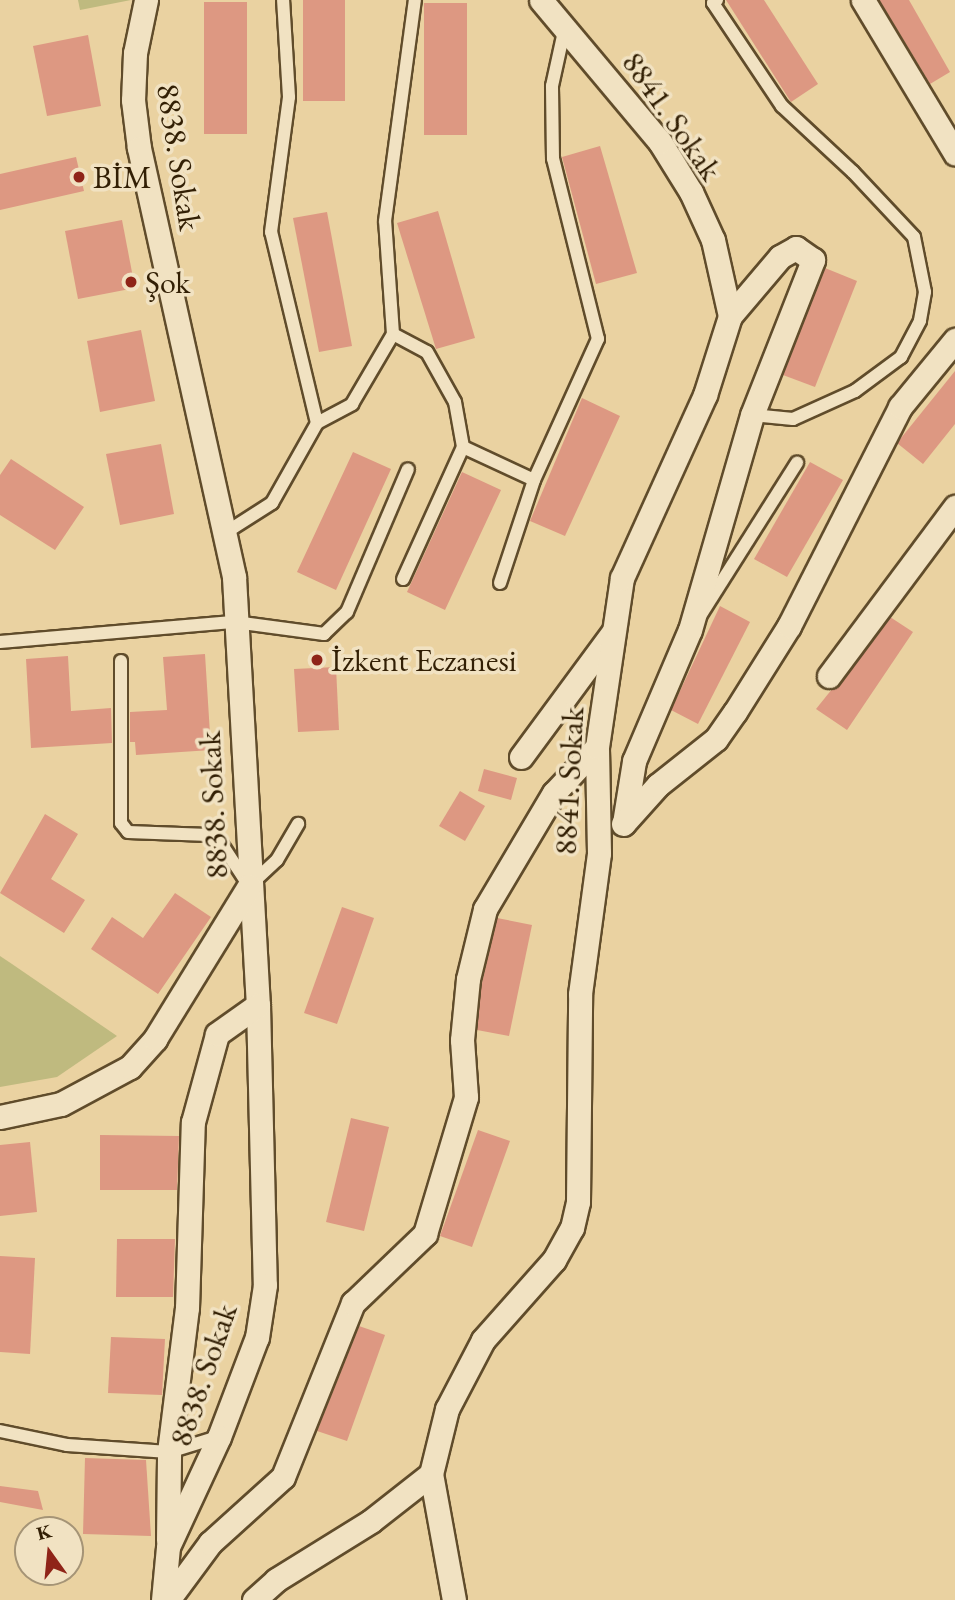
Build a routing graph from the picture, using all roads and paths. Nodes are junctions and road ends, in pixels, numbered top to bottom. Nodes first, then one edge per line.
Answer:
1 (146, 0) edge
2 (283, 0) edge
3 (415, 0) edge
4 (541, 0) edge
5 (717, 0) edge
6 (863, 0) edge
7 (565, 27) junction
8 (955, 153) edge
9 (730, 316) junction
10 (393, 334) junction
11 (955, 341) edge
12 (752, 415) junction
13 (317, 423) junction
14 (464, 447) junction
15 (797, 463) dead end
16 (408, 469) dead end
17 (534, 480) junction
18 (955, 507) edge
19 (225, 533) junction
20 (403, 579) dead end
21 (500, 583) dead end
22 (235, 622) junction
23 (614, 630) junction
24 (690, 630) junction
25 (0, 642) edge
26 (121, 661) dead end
27 (829, 676) dead end
28 (597, 747) junction
29 (521, 757) dead end
30 (624, 823) junction
31 (298, 824) dead end
32 (599, 853) junction
33 (248, 886) junction
34 (258, 1005) junction
35 (0, 1117) edge
36 (0, 1431) edge
37 (219, 1437) junction
38 (169, 1452) junction
39 (431, 1474) junction
40 (168, 1547) junction
41 (165, 1600) edge
42 (254, 1600) edge
43 (454, 1600) edge

1 - 19 street, 8838. Sokak
2 - 13 lane
3 - 10 lane
4 - 7 street, 8841. Sokak
5 - 12 lane
6 - 8 street
7 - 9 street, 8841. Sokak
7 - 17 lane
9 - 12 street
9 - 23 street, 8841. Sokak
10 - 13 lane
10 - 14 lane
11 - 30 street
12 - 24 street
13 - 19 lane
14 - 17 lane
14 - 20 lane
15 - 24 lane
16 - 22 lane
17 - 21 lane
18 - 27 street
19 - 22 street, 8838. Sokak
22 - 25 lane
22 - 33 street, 8838. Sokak
23 - 28 street, 8841. Sokak
23 - 29 street
24 - 30 street
26 - 33 lane
28 - 32 street, 8841. Sokak
28 - 41 street
30 - 32 street
31 - 33 lane
32 - 39 street, 8841. Sokak
33 - 34 street, 8838. Sokak
33 - 35 street
34 - 37 street, 8838. Sokak
34 - 38 street
36 - 38 lane
37 - 38 lane
37 - 40 street, 8838. Sokak
38 - 40 street
39 - 42 street
39 - 43 street, 8841. Sokak
40 - 41 street, 8838. Sokak

